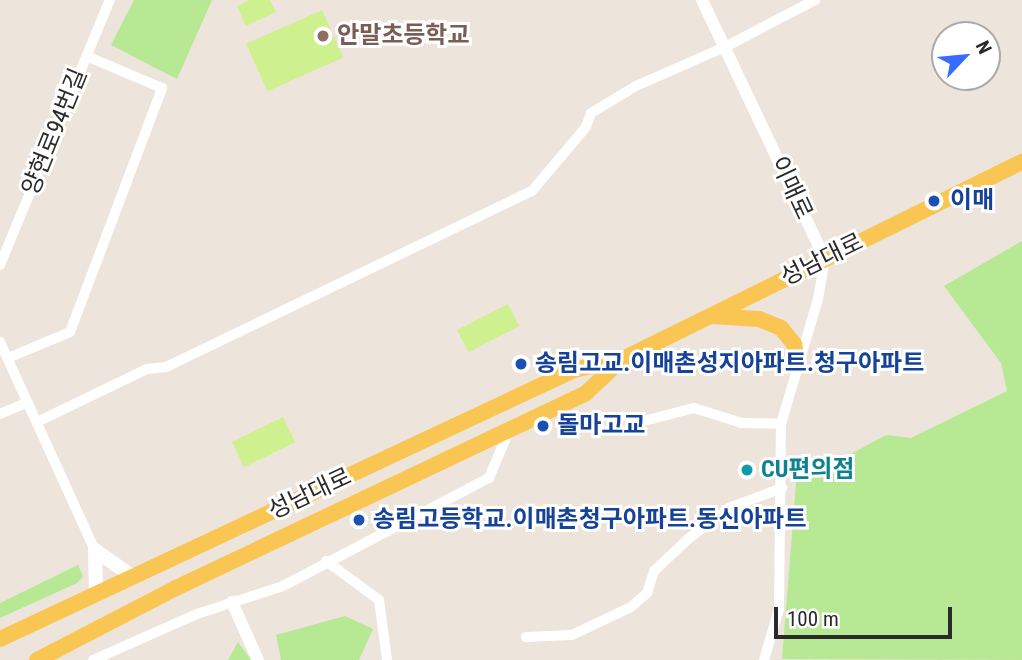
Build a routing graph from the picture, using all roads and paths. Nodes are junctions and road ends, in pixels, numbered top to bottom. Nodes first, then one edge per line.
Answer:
1 (110, 0) edge
2 (702, 0) edge
3 (815, 0) edge
4 (725, 47) junction
5 (86, 56) junction
6 (1022, 162) edge
7 (825, 259) junction
8 (0, 265) edge
9 (709, 316) junction
10 (0, 342) edge
11 (8, 358) junction
12 (622, 359) junction
13 (798, 364) junction
14 (27, 402) junction
15 (0, 414) edge
16 (644, 421) dead end
17 (37, 422) junction
18 (781, 424) junction
19 (510, 428) junction
20 (782, 488) junction
21 (95, 550) junction
22 (326, 561) junction
23 (134, 577) junction
24 (96, 594) junction
25 (232, 602) junction
26 (526, 637) dead end
27 (0, 639) edge
28 (37, 660) edge
29 (93, 660) edge
30 (258, 660) edge
31 (387, 660) edge
32 (764, 660) edge

1 - 5 street, 양현로94번길
2 - 4 street, 이매로
3 - 4 street
4 - 7 street, 이매로
4 - 17 street
5 - 8 street, 양현로94번길
5 - 11 street
6 - 7 main road, 성남대로
7 - 9 main road, 성남대로
7 - 13 street
9 - 12 main road, 성남대로
9 - 13 main road
10 - 11 street
11 - 14 street
12 - 19 main road, 성남대로
12 - 23 main road, 성남대로
13 - 18 street
14 - 15 street
14 - 17 street
16 - 18 street
17 - 21 street
18 - 20 street
19 - 22 street
19 - 28 main road, 성남대로
20 - 26 street
20 - 32 street
21 - 23 main road
21 - 24 main road
22 - 25 street
22 - 31 street
23 - 24 main road, 성남대로
24 - 27 main road, 성남대로
25 - 29 street
25 - 30 street

